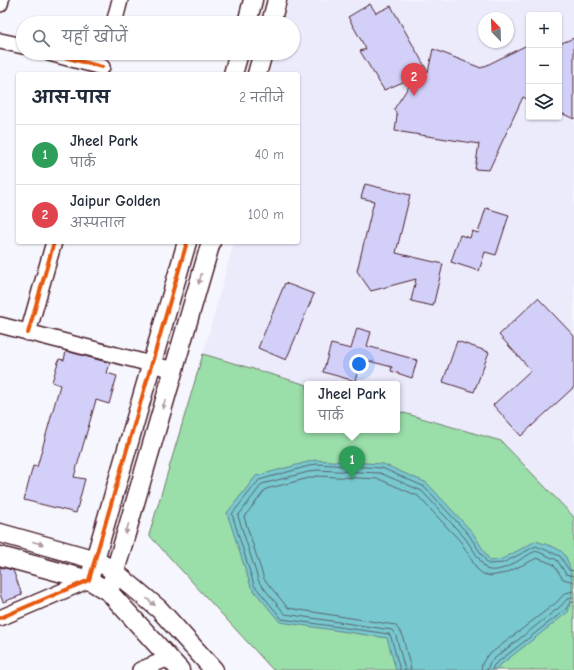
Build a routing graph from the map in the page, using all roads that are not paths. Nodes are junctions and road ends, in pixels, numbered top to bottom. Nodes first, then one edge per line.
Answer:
1 (1, 0) edge
2 (120, 0) edge
3 (253, 0) edge
4 (277, 0) edge
5 (0, 4) edge
6 (116, 16) edge
7 (249, 16) edge
8 (273, 16) edge
9 (0, 41) edge
10 (16, 44) edge
11 (80, 60) edge
12 (237, 60) edge
13 (261, 60) edge
14 (103, 65) edge
15 (234, 72) edge
16 (258, 72) edge
17 (53, 244) edge
18 (186, 244) edge
19 (210, 244) edge
20 (0, 325) edge
21 (28, 333) junction
22 (152, 364) junction
23 (174, 370) junction
24 (0, 533) edge
25 (0, 556) edge
26 (96, 560) junction
27 (115, 572) junction
28 (89, 580) junction
29 (109, 592) junction
30 (0, 618) edge
31 (175, 664) edge
32 (140, 670) edge
33 (214, 670) edge

1 - 5 street
2 - 6 street
3 - 7 street
4 - 8 street
9 - 10 street
11 - 14 street
12 - 15 street
13 - 16 street
17 - 21 street
18 - 22 street
19 -> 23 street
20 - 21 street
21 - 22 street
22 - 23 street
22 - 26 street
23 -> 27 street
24 -> 26 street
25 - 28 street
26 - 27 street
26 - 28 street
27 - 29 street
27 -> 33 street
28 - 29 street
28 - 30 street
29 - 31 street
31 - 32 street

